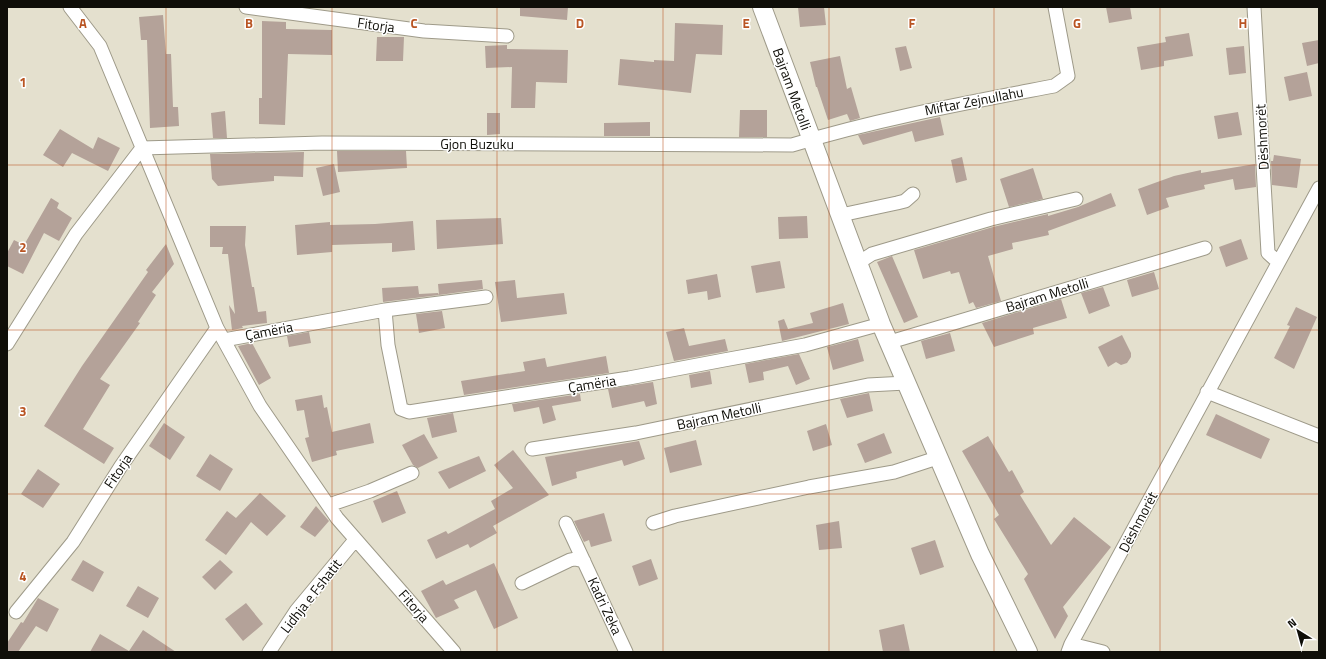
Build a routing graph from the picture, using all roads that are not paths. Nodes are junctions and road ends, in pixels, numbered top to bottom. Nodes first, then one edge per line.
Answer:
1 (70, 7) edge
2 (246, 7) edge
3 (762, 7) edge
4 (1054, 7) edge
5 (1254, 7) edge
6 (507, 36) dead end
7 (810, 140) junction
8 (142, 148) junction
9 (1319, 188) edge
10 (913, 194) dead end
11 (1076, 199) dead end
12 (841, 215) junction
13 (1205, 248) dead end
14 (1278, 262) junction
15 (858, 263) junction
16 (486, 297) dead end
17 (385, 310) junction
18 (881, 324) junction
19 (217, 328) junction
20 (224, 340) junction
21 (890, 342) junction
22 (7, 344) edge
23 (906, 383) junction
24 (1207, 392) junction
25 (1319, 436) edge
26 (532, 449) dead end
27 (940, 457) junction
28 (412, 473) dead end
29 (329, 505) junction
30 (566, 523) dead end
31 (653, 523) dead end
32 (356, 540) junction
33 (584, 561) junction
34 (522, 583) dead end
35 (16, 612) dead end
36 (1070, 648) edge
37 (269, 652) edge
38 (454, 652) edge
39 (626, 652) edge
40 (1028, 652) edge
41 (1103, 652) edge

1 - 8 street, Fitorja
2 - 6 street, Fitorja
3 - 7 main road, Bajram Metolli
4 - 7 street, Miftar Zejnullahu
5 - 14 street, Dëshmorët
7 - 8 street, Gjon Buzuku
7 - 12 main road, Bajram Metolli
8 - 19 street, Fitorja
8 - 22 street
9 - 14 street, Dëshmorët
10 - 12 street
11 - 15 street
12 - 15 main road, Bajram Metolli
13 - 21 street, Bajram Metolli
14 - 24 street, Dëshmorët
15 - 18 main road, Bajram Metolli
16 - 17 street, Çamëria
17 - 18 street, Çamëria
17 - 20 street, Çamëria
18 - 21 main road, Bajram Metolli
19 - 20 street, Fitorja
19 - 35 street, Fitorja
20 - 29 street, Fitorja
21 - 23 main road, Bajram Metolli
23 - 26 street, Bajram Metolli
23 - 27 main road, Bajram Metolli
24 - 25 street
24 - 36 street, Dëshmorët
27 - 31 street
27 - 40 main road, Bajram Metolli
28 - 29 street
29 - 32 street, Fitorja
30 - 33 street, Kadri Zeka
32 - 37 street, Lidhja e Fshatit
32 - 38 street, Fitorja
33 - 34 street, Kadri Zeka
33 - 39 street, Kadri Zeka
36 - 41 street

